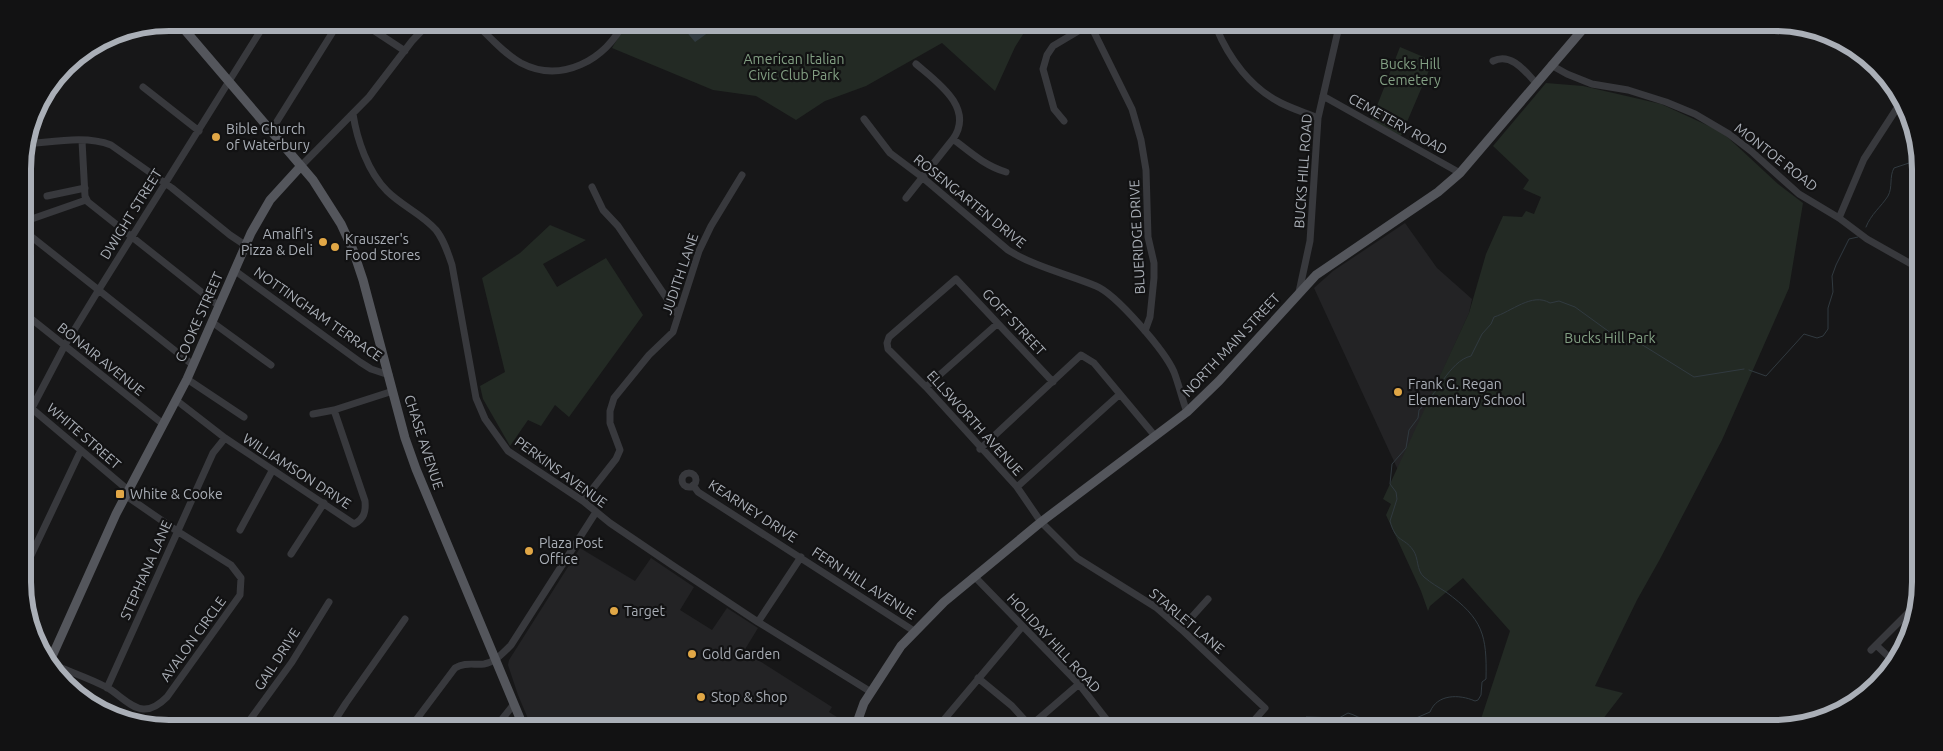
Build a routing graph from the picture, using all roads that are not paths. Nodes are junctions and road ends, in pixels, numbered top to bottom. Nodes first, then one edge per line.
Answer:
1 (260, 31) edge
2 (332, 31) edge
3 (375, 31) edge
4 (422, 31) edge
5 (483, 31) edge
6 (620, 31) edge
7 (1077, 31) edge
8 (1094, 31) edge
9 (1218, 31) edge
10 (1338, 31) edge
11 (1581, 31) edge
12 (187, 33) edge
13 (405, 51) junction
14 (1493, 61) dead end
15 (916, 64) dead end
16 (1552, 65) junction
17 (229, 82) junction
18 (1536, 83) junction
19 (143, 87) dead end
20 (1323, 96) junction
21 (1897, 108) edge
22 (353, 114) junction
23 (1318, 118) junction
24 (864, 119) dead end
25 (1064, 121) dead end
26 (199, 131) junction
27 (271, 131) junction
28 (953, 139) junction
29 (82, 141) junction
30 (34, 144) edge
31 (301, 166) junction
32 (1006, 172) dead end
33 (1460, 174) junction
34 (742, 176) dead end
35 (922, 177) junction
36 (166, 184) junction
37 (85, 188) junction
38 (592, 188) dead end
39 (46, 196) dead end
40 (906, 198) dead end
41 (86, 200) junction
42 (1839, 218) junction
43 (32, 219) edge
44 (32, 237) edge
45 (131, 237) junction
46 (245, 245) junction
47 (1912, 264) edge
48 (234, 270) junction
49 (98, 291) junction
50 (1299, 292) junction
51 (218, 306) junction
52 (678, 315) junction
53 (32, 319) edge
54 (212, 322) junction
55 (997, 324) junction
56 (1145, 331) junction
57 (886, 343) joint
58 (65, 345) junction
59 (193, 365) junction
60 (271, 365) dead end
61 (389, 375) junction
62 (187, 378) junction
63 (1053, 382) junction
64 (926, 388) junction
65 (393, 391) junction
66 (1120, 394) junction
67 (176, 400) junction
68 (31, 408) joint
69 (334, 410) junction
70 (1187, 412) junction
71 (313, 414) dead end
72 (244, 417) dead end
73 (163, 424) junction
74 (1155, 436) junction
75 (225, 438) junction
76 (980, 449) junction
77 (81, 450) junction
78 (272, 471) junction
79 (693, 485) dead end
80 (1017, 487) junction
81 (126, 492) junction
82 (583, 501) junction
83 (324, 503) junction
84 (596, 512) junction
85 (1041, 522) junction
86 (240, 530) dead end
87 (177, 531) junction
88 (290, 554) dead end
89 (31, 555) edge
90 (801, 557) junction
91 (974, 576) junction
92 (1208, 599) dead end
93 (329, 602) dead end
94 (1908, 613) edge
95 (405, 619) dead end
96 (758, 622) junction
97 (1022, 627) junction
98 (1181, 629) junction
99 (914, 631) junction
100 (53, 658) edge
101 (1890, 658) edge
102 (495, 659) junction
103 (60, 667) edge
104 (978, 678) junction
105 (1079, 684) junction
106 (107, 688) junction
107 (871, 692) junction
108 (514, 704) junction
109 (1023, 719) edge
110 (1040, 719) edge
111 (1106, 719) edge
112 (1255, 719) edge
113 (250, 720) edge
114 (335, 720) edge
115 (416, 720) edge
116 (501, 720) edge
117 (521, 720) edge
118 (858, 720) edge
119 (944, 720) edge

1 - 17 street, DWIGHT STREET
2 - 27 street
3 - 13 street
4 - 13 street, COOKE STREET
5 - 6 street
7 - 25 street
8 - 56 street, BLUERIDGE DRIVE
9 - 23 street
10 - 20 street, BUCKS HILL ROAD
11 - 16 main road, NORTH MAIN STREET
12 - 17 main road, CHASE AVENUE
13 - 22 street, COOKE STREET
14 - 18 street
15 - 28 street
16 - 18 main road, NORTH MAIN STREET
16 - 42 street, MONTOE ROAD
17 - 26 street, DWIGHT STREET
17 - 27 main road, CHASE AVENUE
18 - 33 main road, NORTH MAIN STREET
19 - 26 street
20 - 23 street, BUCKS HILL ROAD
20 - 33 street, CEMETERY ROAD
21 - 42 street
22 - 31 street, COOKE STREET
22 - 82 street, PERKINS AVENUE
23 - 50 street, BUCKS HILL ROAD
24 - 35 street, ROSENGARTEN DRIVE
26 - 36 street, DWIGHT STREET
27 - 31 main road, CHASE AVENUE
28 - 32 street
28 - 35 street
29 - 30 street
29 - 36 street
29 - 37 street
31 - 46 main road, COOKE STREET
31 - 61 main road, CHASE AVENUE
33 - 50 main road, NORTH MAIN STREET
34 - 52 street, JUDITH LANE
35 - 40 street
35 - 56 street, ROSENGARTEN DRIVE
36 - 45 street, DWIGHT STREET
36 - 46 street
37 - 39 street
37 - 41 street
38 - 52 street
41 - 43 street
41 - 45 street
42 - 47 street, MONTOE ROAD
44 - 49 street
45 - 49 street, DWIGHT STREET
45 - 51 street
46 - 48 main road, COOKE STREET
48 - 51 main road, COOKE STREET
48 - 61 street, NOTTINGHAM TERRACE
49 - 58 street, DWIGHT STREET
49 - 59 street
50 - 70 main road, NORTH MAIN STREET
51 - 54 main road, COOKE STREET
52 - 82 street, JUDITH LANE
53 - 58 street, BONAIR AVENUE
54 - 59 main road, COOKE STREET
54 - 60 street
55 - 57 street, GOFF STREET
55 - 63 street, GOFF STREET
55 - 64 street
56 - 70 street, ROSENGARTEN DRIVE
57 - 64 street, ELLSWORTH AVENUE
58 - 68 street, DWIGHT STREET
58 - 73 street, BONAIR AVENUE
59 - 62 main road, COOKE STREET
61 - 65 main road, CHASE AVENUE
62 - 67 main road, COOKE STREET
62 - 72 street
63 - 66 street
63 - 76 street
64 - 76 street, ELLSWORTH AVENUE
65 - 69 street
65 - 102 main road, CHASE AVENUE
66 - 74 street
66 - 80 street
67 - 73 main road, COOKE STREET
67 - 75 street, WILLIAMSON DRIVE
68 - 77 street, WHITE STREET
69 - 71 street
69 - 83 street, WILLIAMSON DRIVE
70 - 74 main road, NORTH MAIN STREET
73 - 81 main road, COOKE STREET
74 - 85 main road, NORTH MAIN STREET
75 - 78 street, WILLIAMSON DRIVE
75 - 87 street, STEPHANA LANE
76 - 80 street, ELLSWORTH AVENUE
77 - 81 street, WHITE STREET
77 - 89 street
78 - 83 street, WILLIAMSON DRIVE
78 - 86 street
79 - 90 street, KEARNEY DRIVE
80 - 85 street, ELLSWORTH AVENUE
81 - 87 street, AVALON CIRCLE
81 - 100 main road, COOKE STREET
82 - 84 street, PERKINS AVENUE
83 - 88 street
84 - 96 street, PERKINS AVENUE
84 - 102 street
85 - 91 main road, NORTH MAIN STREET
85 - 98 street, STARLET LANE
87 - 106 street, STEPHANA LANE
87 - 106 street, AVALON CIRCLE
90 - 96 street
90 - 99 street, FERN HILL AVENUE
91 - 97 street, HOLIDAY HILL ROAD
91 - 99 main road, NORTH MAIN STREET
92 - 98 street
93 - 113 street, GAIL DRIVE
94 - 101 street
95 - 114 street
96 - 107 street, PERKINS AVENUE
97 - 104 street
97 - 105 street, HOLIDAY HILL ROAD
98 - 112 street, STARLET LANE
99 - 107 main road, NORTH MAIN STREET
102 - 108 main road, CHASE AVENUE
102 - 115 street
103 - 106 street, AVALON CIRCLE
104 - 109 street
104 - 119 street
105 - 110 street
105 - 111 street, HOLIDAY HILL ROAD
107 - 118 main road, NORTH MAIN STREET
108 - 116 street
108 - 117 main road, CHASE AVENUE

